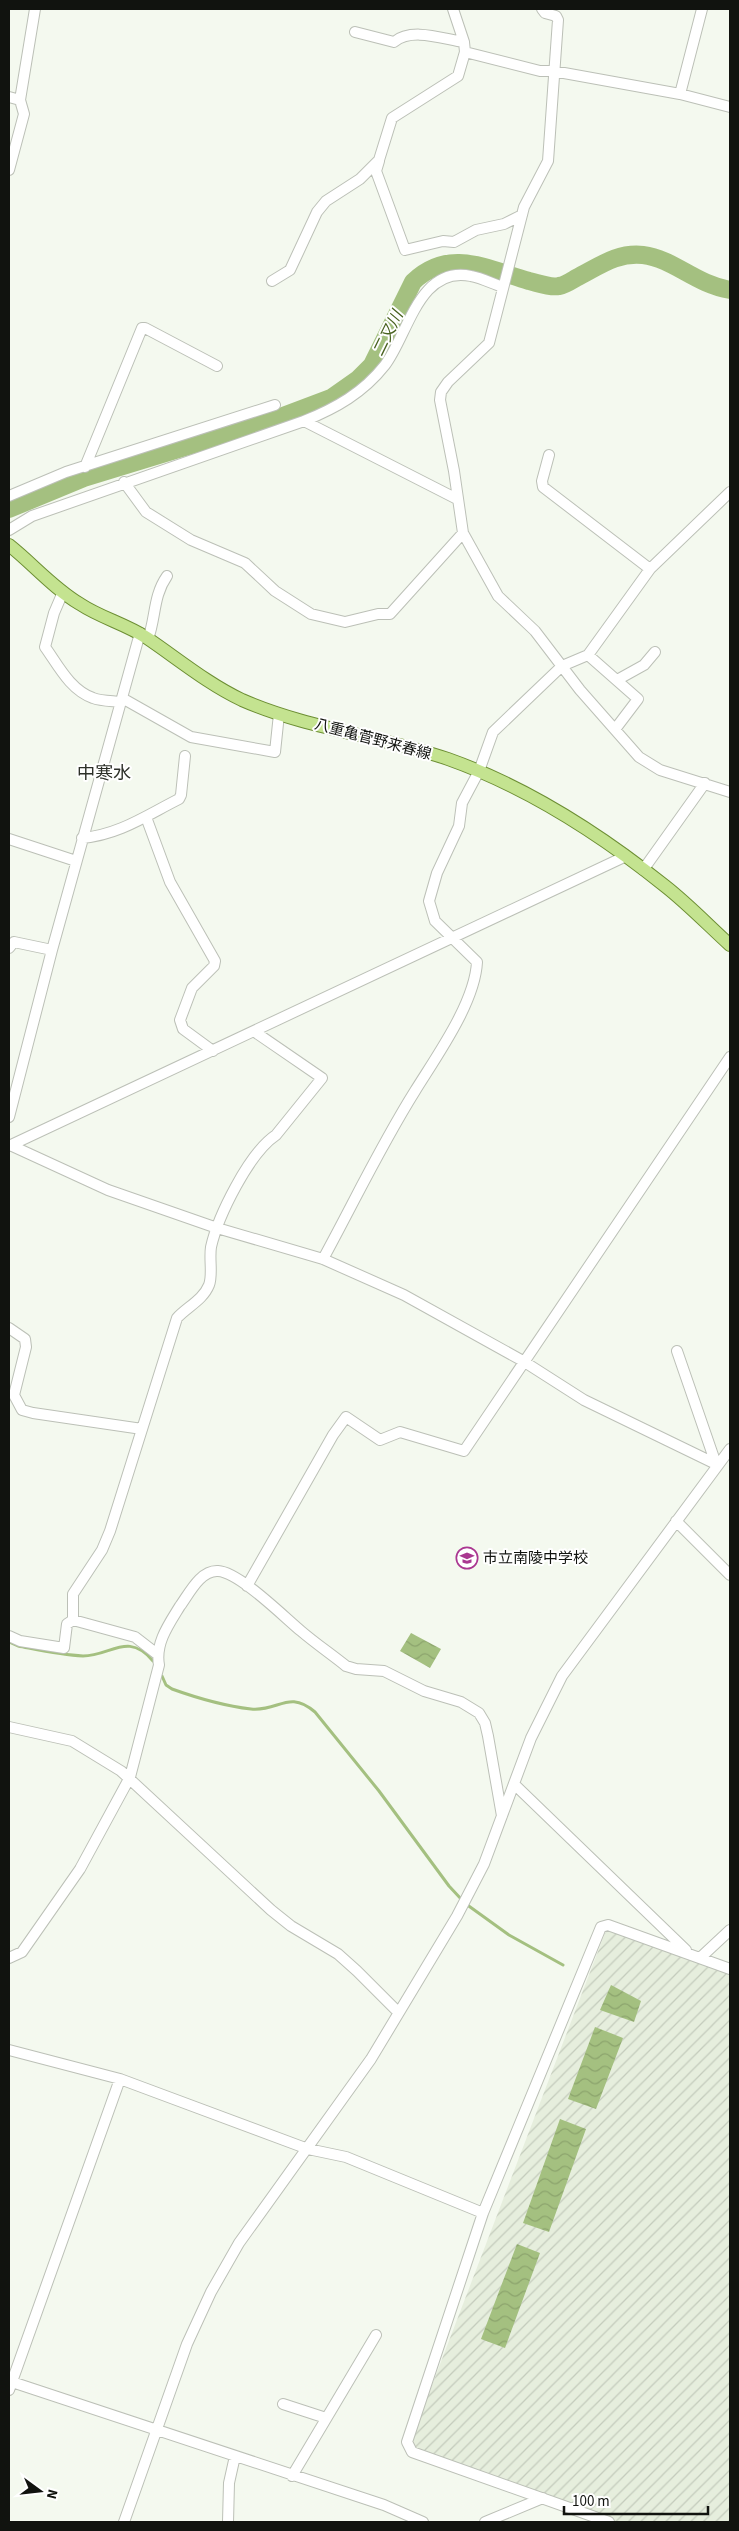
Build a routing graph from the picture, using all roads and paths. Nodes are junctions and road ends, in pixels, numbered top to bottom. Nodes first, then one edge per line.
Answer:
1 (35, 9) edge
2 (454, 9) edge
3 (542, 9) edge
4 (702, 9) edge
5 (355, 32) dead end
6 (465, 47) junction
7 (553, 71) junction
8 (680, 94) junction
9 (9, 97) edge
10 (20, 100) junction
11 (730, 107) edge
12 (379, 160) junction
13 (9, 170) edge
14 (522, 215) junction
15 (272, 281) dead end
16 (503, 288) junction
17 (217, 366) dead end
18 (275, 405) dead end
19 (304, 421) junction
20 (550, 455) dead end
21 (85, 467) junction
22 (124, 482) junction
23 (730, 492) edge
24 (9, 496) edge
25 (457, 499) junction
26 (9, 530) edge
27 (463, 533) junction
28 (9, 545) edge
29 (650, 569) junction
30 (167, 576) dead end
31 (63, 592) junction
32 (144, 636) junction
33 (655, 652) dead end
34 (588, 655) junction
35 (562, 666) junction
36 (617, 680) junction
37 (121, 700) junction
38 (279, 714) junction
39 (616, 728) junction
40 (185, 756) dead end
41 (479, 771) junction
42 (705, 783) junction
43 (730, 792) edge
44 (146, 817) junction
45 (82, 838) junction
46 (9, 839) edge
47 (624, 857) junction
48 (76, 861) junction
49 (644, 870) junction
50 (453, 939) junction
51 (729, 941) edge
52 (9, 948) edge
53 (52, 950) junction
54 (255, 1032) junction
55 (213, 1051) junction
56 (730, 1057) edge
57 (9, 1116) edge
58 (9, 1146) edge
59 (217, 1228) junction
60 (323, 1259) junction
61 (9, 1328) edge
62 (677, 1350) dead end
63 (523, 1362) junction
64 (142, 1430) junction
65 (730, 1449) edge
66 (717, 1464) junction
67 (676, 1521) junction
68 (730, 1575) edge
69 (248, 1586) junction
70 (73, 1620) junction
71 (9, 1636) edge
72 (157, 1654) junction
73 (9, 1727) edge
74 (130, 1777) junction
75 (514, 1784) junction
76 (502, 1817) junction
77 (730, 1930) edge
78 (689, 1953) junction
79 (9, 1958) edge
80 (700, 1958) junction
81 (730, 1969) edge
82 (398, 2012) junction
83 (9, 2050) edge
84 (120, 2079) junction
85 (308, 2148) junction
86 (484, 2213) junction
87 (376, 2336) dead end
88 (10, 2384) edge
89 (283, 2404) dead end
90 (326, 2418) junction
91 (157, 2429) junction
92 (236, 2456) junction
93 (292, 2476) junction
94 (543, 2498) junction
95 (124, 2522) edge
96 (228, 2522) edge
97 (423, 2522) edge
98 (485, 2522) edge
99 (609, 2522) edge

1 - 10 street
2 - 6 street
3 - 7 street
4 - 8 street
5 - 6 street
6 - 7 street
6 - 12 street
7 - 8 street
7 - 14 street
8 - 11 street
9 - 10 street
10 - 13 street
12 - 14 street
12 - 15 street
14 - 16 street
16 - 19 street
16 - 25 street
17 - 21 street
18 - 21 street
19 - 22 street
19 - 25 street
20 - 29 street
21 - 24 street
22 - 26 street
22 - 27 street
23 - 29 street
25 - 27 street
27 - 35 street
28 - 31 main road, 八重亀菅野来春線
29 - 34 street
30 - 32 street
31 - 32 main road, 八重亀菅野来春線
31 - 37 street
32 - 37 street
32 - 38 main road, 八重亀菅野来春線
33 - 36 street
34 - 35 street
34 - 36 street
35 - 39 street
35 - 41 street
36 - 39 street
37 - 38 street
37 - 45 street
38 - 41 main road, 八重亀菅野来春線
39 - 42 street
40 - 44 street
41 - 47 main road, 八重亀菅野来春線
41 - 50 street
42 - 43 street
42 - 49 street
44 - 45 street
44 - 55 street
45 - 48 street
46 - 48 street
47 - 49 main road, 八重亀菅野来春線
47 - 50 street
48 - 53 street
49 - 51 main road, 八重亀菅野来春線
50 - 54 street
50 - 60 street
52 - 53 street
53 - 57 street
54 - 55 street
54 - 59 street
55 - 58 street
56 - 63 street
58 - 59 street
59 - 60 street
59 - 64 street
60 - 63 street
61 - 64 street
62 - 66 street
63 - 66 street
63 - 69 street
64 - 70 street
65 - 66 street
66 - 67 street
67 - 68 street
67 - 75 street
69 - 72 street
69 - 76 street
70 - 71 street
70 - 72 street
72 - 74 street
73 - 74 street
74 - 79 street
74 - 82 street
75 - 76 street
75 - 78 street
76 - 82 street
77 - 80 street
78 - 80 street
78 - 86 street
80 - 81 street
82 - 85 street
83 - 84 street
84 - 85 street
84 - 88 street
85 - 86 street
85 - 91 street
86 - 94 street
87 - 90 street
88 - 91 street
89 - 90 street
90 - 93 street
91 - 92 street
91 - 95 street
92 - 93 street
92 - 96 street
93 - 97 street
94 - 98 street
94 - 99 street

